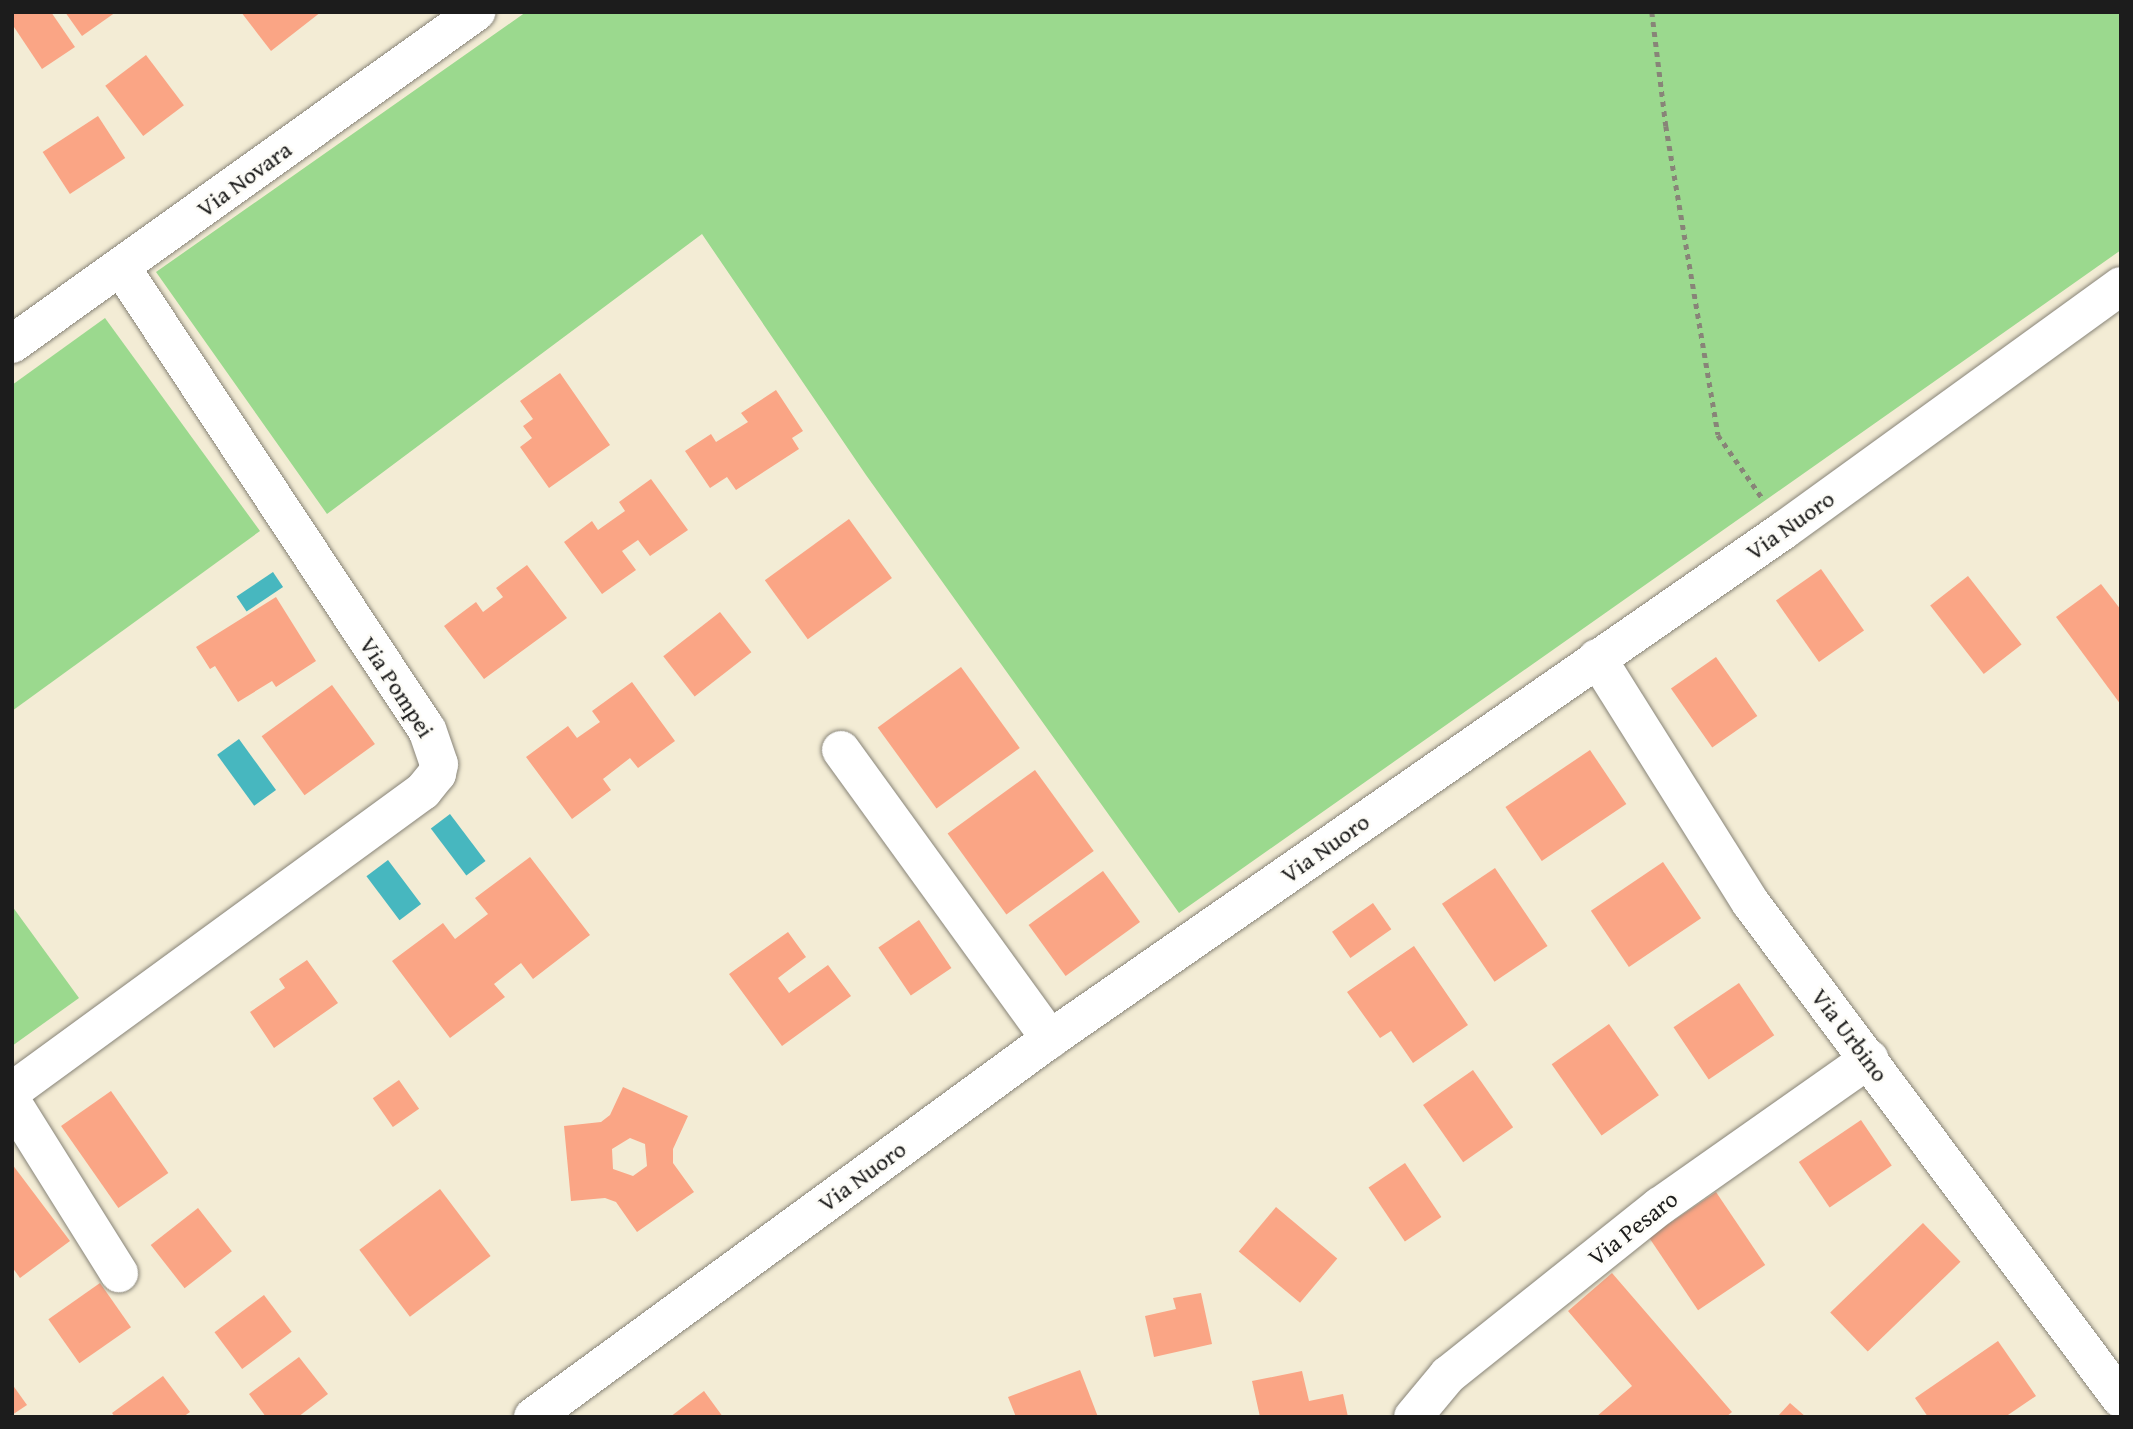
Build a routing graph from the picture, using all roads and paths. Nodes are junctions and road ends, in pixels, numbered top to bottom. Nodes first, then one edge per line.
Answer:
1 (476, 12) edge
2 (1652, 12) edge
3 (121, 267) junction
4 (2121, 286) edge
5 (12, 344) edge
6 (1784, 530) junction
7 (1597, 658) junction
8 (841, 750) dead end
9 (1050, 1039) junction
10 (1869, 1059) junction
11 (12, 1091) edge
12 (12, 1102) edge
13 (119, 1273) dead end
14 (2121, 1399) edge
15 (533, 1417) edge
16 (1413, 1417) edge

1 - 3 street, Via Novara
2 - 6 path
3 - 5 street, Via Novara
3 - 11 street, Via Pompei
4 - 6 street, Via Nuoro
6 - 7 street, Via Nuoro
7 - 9 street, Via Nuoro
7 - 10 street, Via Urbino
8 - 9 street
9 - 15 street, Via Nuoro
10 - 14 street, Via Urbino
10 - 16 street, Via Pesaro
12 - 13 street

